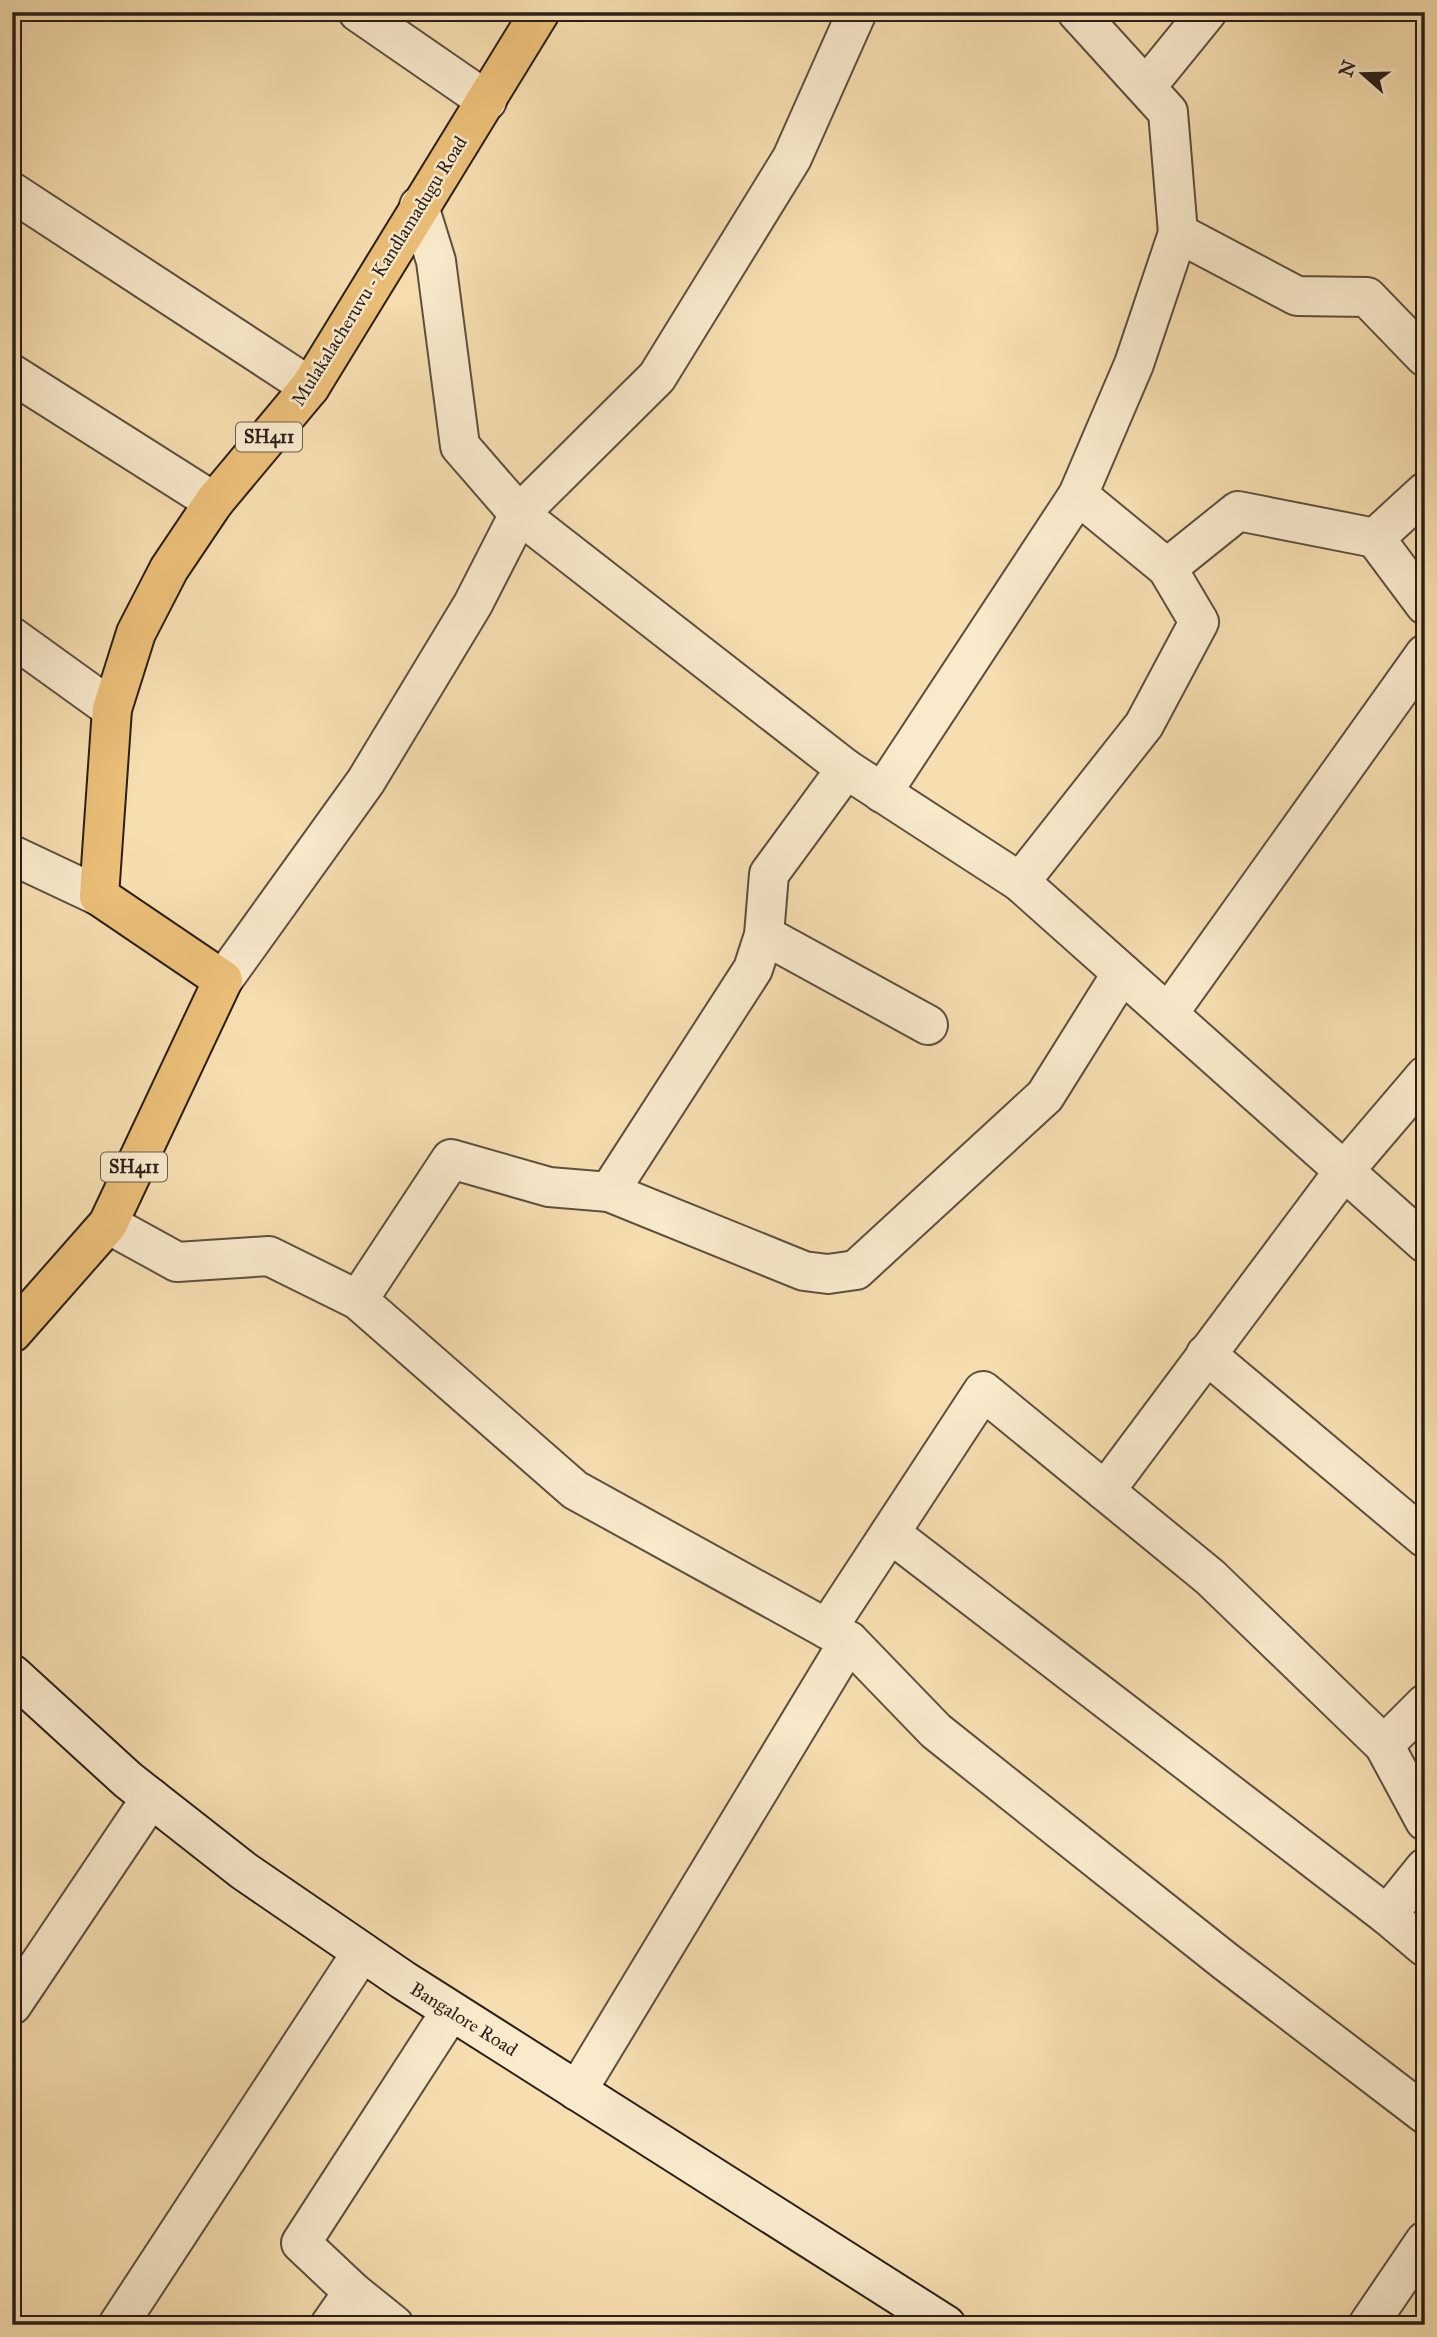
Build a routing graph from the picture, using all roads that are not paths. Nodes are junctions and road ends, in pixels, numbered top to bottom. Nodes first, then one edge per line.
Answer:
1 (358, 12) edge
2 (540, 12) edge
3 (857, 12) edge
4 (1077, 12) edge
5 (1207, 12) edge
6 (1146, 87) junction
7 (487, 102) junction
8 (12, 192) edge
9 (419, 206) junction
10 (1178, 233) junction
11 (1425, 357) edge
12 (12, 374) edge
13 (310, 387) junction
14 (1425, 492) edge
15 (1078, 495) junction
16 (214, 502) junction
17 (519, 514) junction
18 (1375, 538) junction
19 (1167, 568) junction
20 (1425, 605) edge
21 (12, 637) edge
22 (1425, 654) edge
23 (112, 709) junction
24 (846, 769) junction
25 (882, 793) junction
26 (12, 855) edge
27 (1020, 882) junction
28 (99, 896) junction
29 (764, 935) junction
30 (1122, 973) junction
31 (223, 980) junction
32 (1168, 1014) junction
33 (928, 1025) dead end
34 (1425, 1076) edge
35 (1344, 1171) junction
36 (609, 1192) junction
37 (108, 1224) junction
38 (1425, 1243) edge
39 (358, 1300) junction
40 (12, 1333) edge
41 (1206, 1354) junction
42 (1105, 1491) junction
43 (890, 1533) junction
44 (1425, 1538) edge
45 (838, 1635) junction
46 (12, 1674) edge
47 (1425, 1704) edge
48 (1384, 1745) junction
49 (151, 1798) junction
50 (1425, 1821) edge
51 (1425, 1868) edge
52 (1387, 1915) junction
53 (1425, 1947) edge
54 (362, 1952) junction
55 (12, 2005) edge
56 (451, 2011) junction
57 (577, 2091) junction
58 (1425, 2114) edge
59 (1425, 2241) edge
60 (353, 2292) junction
61 (927, 2320) edge
62 (118, 2325) edge
63 (330, 2325) edge
64 (394, 2325) edge
65 (1368, 2325) edge

1 - 7 street
2 - 7 main road, Mulakalacheruvu - Kandlamadugu Road / SH411
3 - 17 street
4 - 6 street
5 - 6 street
6 - 10 street
7 - 9 main road, Mulakalacheruvu - Kandlamadugu Road / SH411
8 - 13 street
9 - 13 main road, Mulakalacheruvu - Kandlamadugu Road / SH411
9 - 17 street
10 - 11 street
10 - 15 street
12 - 16 street
13 - 16 main road, Mulakalacheruvu - Kandlamadugu Road / SH411
14 - 18 street
15 - 19 street
15 - 25 street
16 - 23 main road, Mulakalacheruvu - Kandlamadugu Road / SH411
17 - 24 street
17 - 31 street
18 - 19 street
18 - 20 street
19 - 27 street
21 - 23 street
22 - 32 street
23 - 28 main road, Mulakalacheruvu - Kandlamadugu Road / SH411
24 - 25 street
24 - 29 street
25 - 27 street
26 - 28 street
27 - 30 street
28 - 31 main road
29 - 33 street
29 - 36 street
30 - 32 street
30 - 36 street
31 - 37 main road, SH411
32 - 35 street
34 - 35 street
35 - 38 street
35 - 41 street
36 - 39 street
37 - 39 street
37 - 40 main road, SH411
39 - 45 street
41 - 42 street
41 - 44 street
42 - 43 street
42 - 48 street
43 - 45 street
43 - 52 street
45 - 57 street
45 - 58 street
46 - 49 street, Bangalore Road
47 - 48 street
48 - 50 street
49 - 54 street, Bangalore Road
49 - 55 street
51 - 52 street
52 - 53 street
54 - 56 street, Bangalore Road
54 - 62 street
56 - 57 street, Bangalore Road
56 - 60 street
57 - 61 street, Bangalore Road
59 - 65 street
60 - 63 street
60 - 64 street

